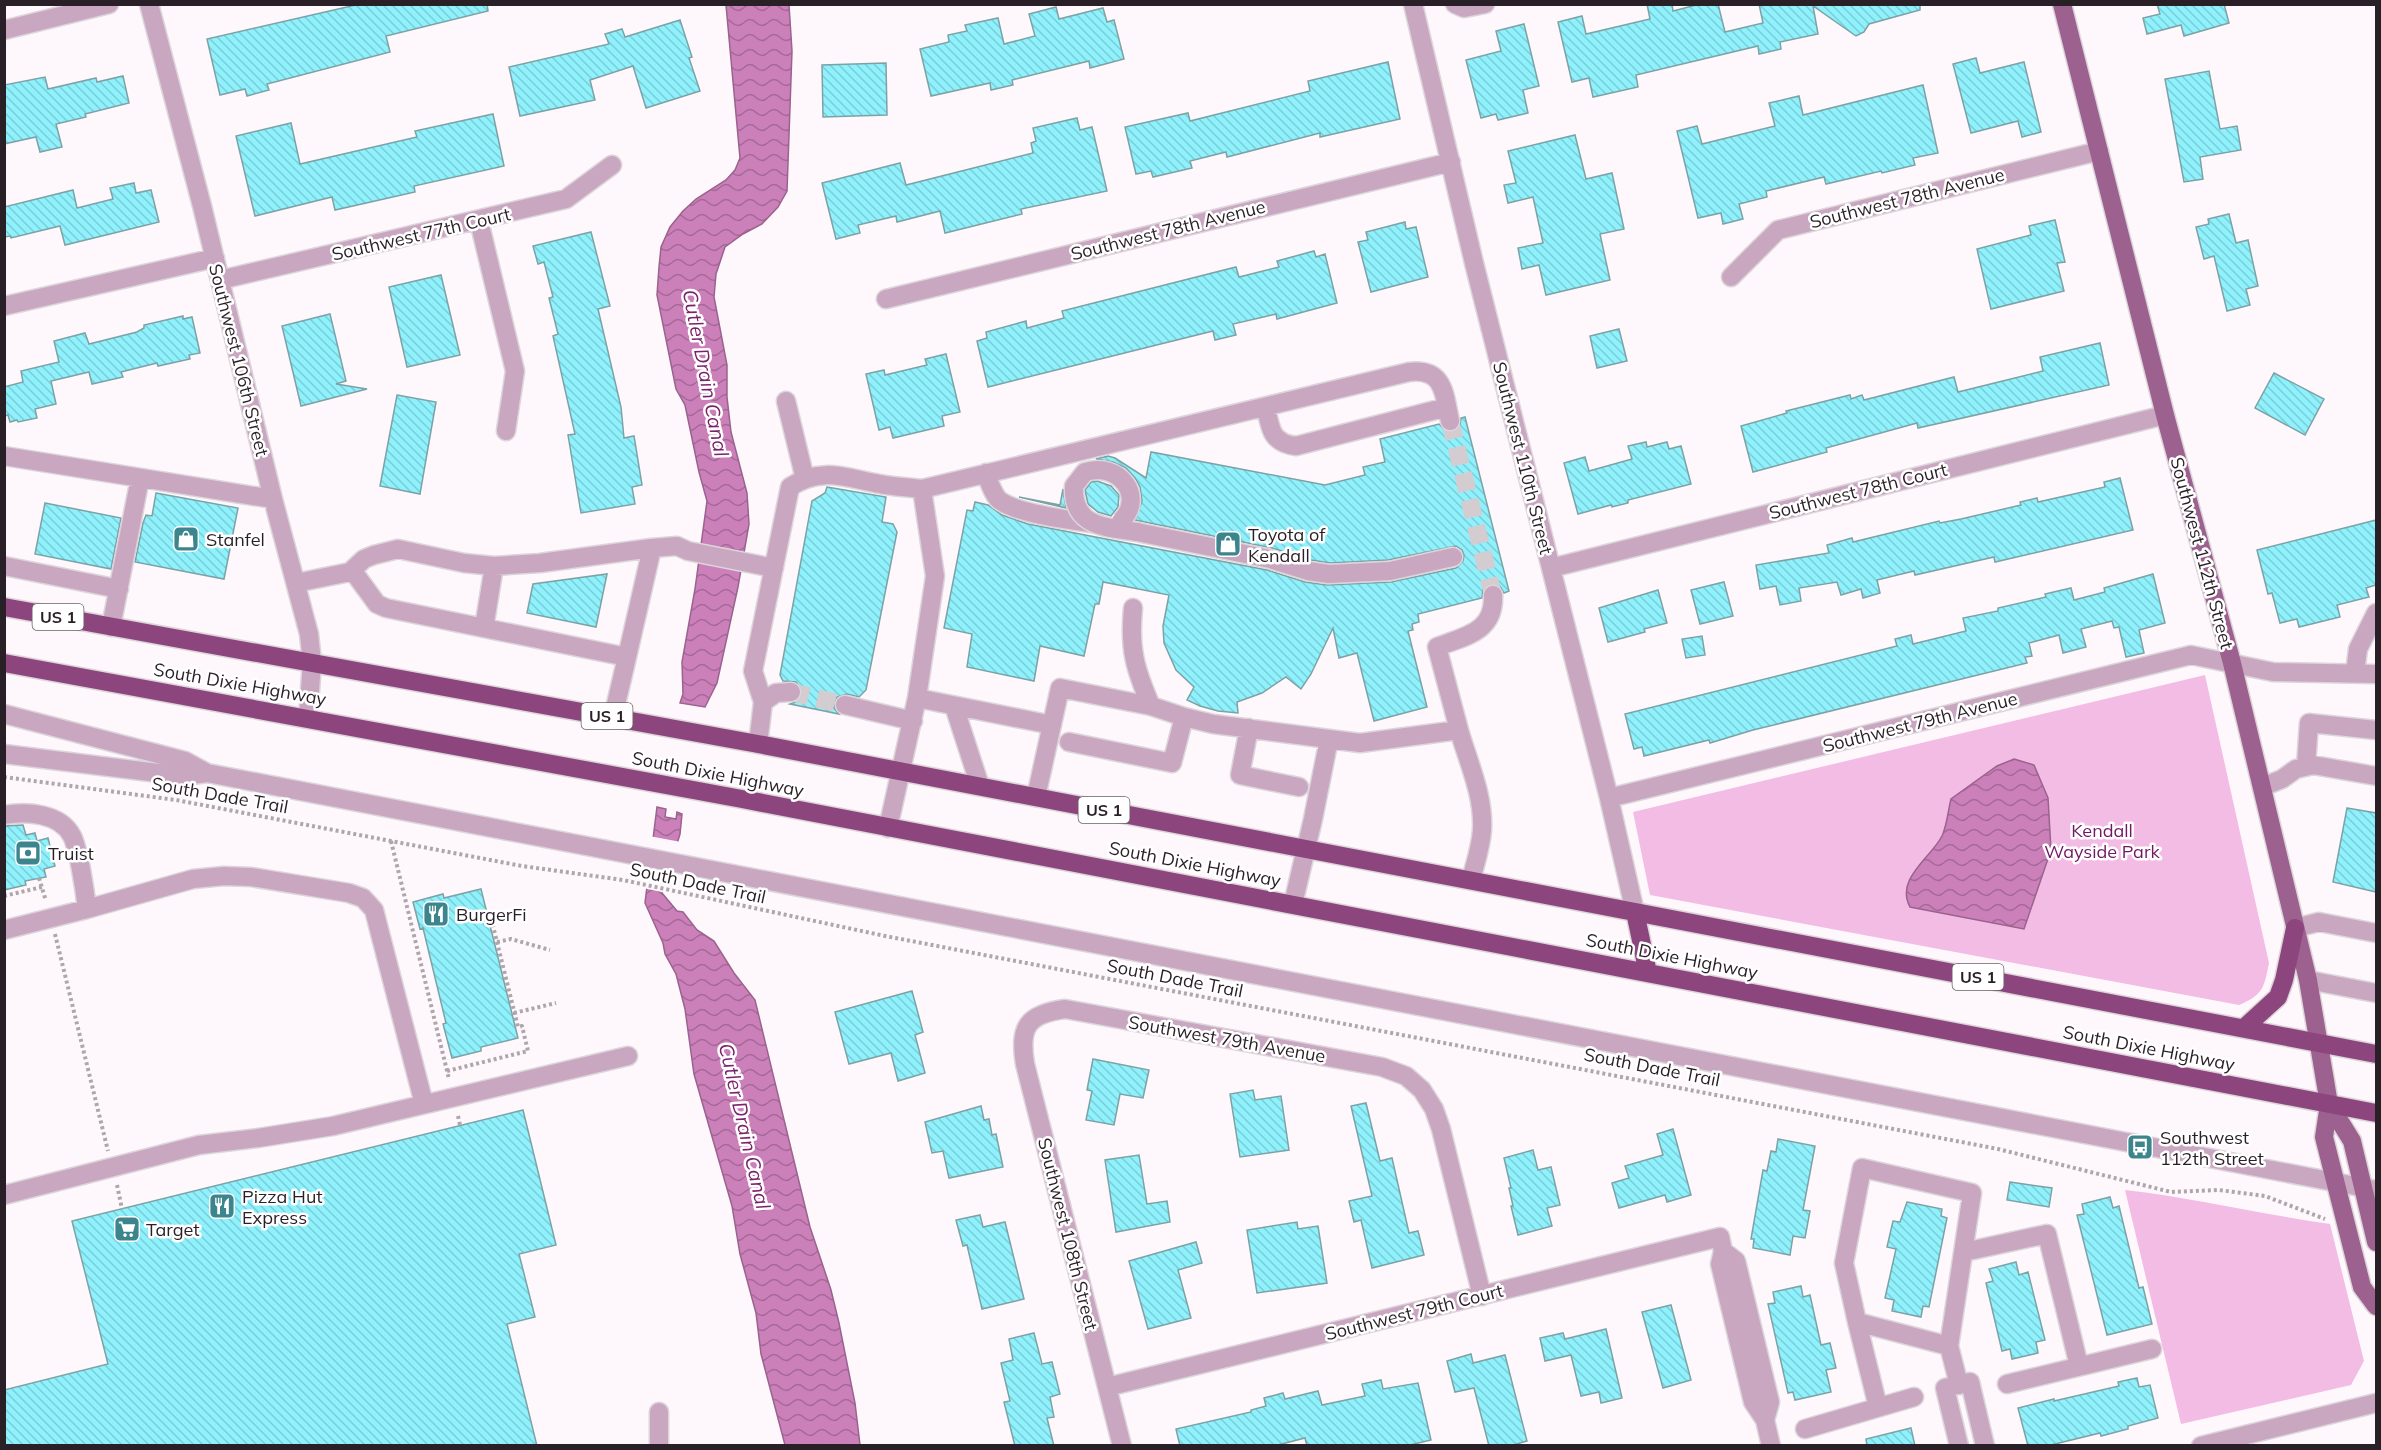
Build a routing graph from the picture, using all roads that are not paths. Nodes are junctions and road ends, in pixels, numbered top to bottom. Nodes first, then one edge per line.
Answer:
1 (109, 4) edge
2 (150, 4) edge
3 (1413, 4) edge
4 (1455, 4) edge
5 (1485, 4) edge
6 (2062, 4) edge
7 (4, 30) edge
8 (2099, 151) junction
9 (1450, 162) junction
10 (612, 165) dead end
11 (479, 221) junction
12 (214, 258) junction
13 (1731, 277) dead end
14 (219, 280) junction
15 (886, 299) dead end
16 (4, 306) edge
17 (786, 401) dead end
18 (1266, 407) junction
19 (2165, 415) junction
20 (506, 431) dead end
21 (4, 456) edge
22 (140, 478) junction
23 (805, 479) junction
24 (989, 480) junction
25 (922, 489) junction
26 (273, 499) junction
27 (652, 548) junction
28 (1453, 557) dead end
29 (494, 566) junction
30 (9, 567) edge
31 (767, 567) junction
32 (1551, 568) junction
33 (350, 572) junction
34 (296, 583) junction
35 (119, 589) junction
36 (1493, 595) tunnel mouth
37 (4, 607) edge
38 (1133, 609) dead end
39 (2376, 613) edge
40 (111, 627) junction
41 (484, 628) junction
42 (627, 657) junction
43 (312, 662) junction
44 (4, 663) edge
45 (2232, 663) junction
46 (2355, 674) junction
47 (2376, 674) edge
48 (791, 692) tunnel mouth
49 (917, 698) junction
50 (763, 702) junction
51 (845, 705) tunnel mouth
52 (954, 706) junction
53 (1151, 706) junction
54 (4, 714) edge
55 (613, 717) junction
56 (1184, 717) junction
57 (308, 718) junction
58 (912, 721) junction
59 (1052, 725) junction
60 (1249, 728) junction
61 (1459, 730) junction
62 (2376, 730) edge
63 (1329, 739) junction
64 (1069, 742) dead end
65 (758, 744) junction
66 (4, 754) edge
67 (2306, 766) junction
68 (901, 771) junction
69 (207, 773) junction
70 (2376, 776) edge
71 (980, 786) junction
72 (2262, 787) junction
73 (1299, 788) dead end
74 (1036, 797) junction
75 (1609, 798) junction
76 (4, 815) edge
77 (888, 828) junction
78 (1306, 849) junction
79 (1471, 880) junction
80 (1293, 904) junction
81 (87, 909) junction
82 (1635, 912) junction
83 (2295, 928) junction
84 (4, 930) edge
85 (2376, 933) edge
86 (1648, 973) junction
87 (2308, 980) junction
88 (2376, 993) edge
89 (1029, 1022) joint
90 (2244, 1028) junction
91 (2320, 1043) junction
92 (2376, 1054) edge
93 (628, 1056) dead end
94 (424, 1104) junction
95 (2329, 1104) junction
96 (2376, 1113) edge
97 (2336, 1183) junction
98 (2370, 1189) edge
99 (4, 1195) edge
100 (2376, 1242) edge
101 (1964, 1252) junction
102 (1482, 1296) junction
103 (2376, 1306) edge
104 (1857, 1322) junction
105 (1949, 1346) junction
106 (2152, 1349) dead end
107 (2079, 1366) junction
108 (2007, 1384) dead end
109 (1958, 1385) junction
110 (1107, 1387) junction
111 (1914, 1397) dead end
112 (2376, 1402) edge
113 (1878, 1407) junction
114 (659, 1412) dead end
115 (1805, 1429) dead end
116 (659, 1446) edge
117 (1122, 1446) edge
118 (1771, 1446) edge
119 (1959, 1446) edge
120 (1985, 1446) edge
121 (2201, 1446) edge

1 - 7 street
2 - 12 street, Southwest 106th Street
3 - 9 street, Southwest 110th Street
4 - 5 street
6 - 8 main road, Southwest 112th Street
8 - 13 street, Southwest 78th Avenue
8 - 19 main road, Southwest 112th Street
9 - 15 street, Southwest 78th Avenue
9 - 32 street, Southwest 110th Street
10 - 11 street, Southwest 77th Court
11 - 14 street, Southwest 77th Court
11 - 20 street
12 - 14 street, Southwest 106th Street
12 - 16 street
14 - 26 street, Southwest 106th Street
17 - 23 street
18 - 18 street
18 - 24 street
19 - 32 street, Southwest 78th Court
19 - 45 main road, Southwest 112th Street
21 - 22 street
22 - 26 street
22 - 35 street
23 - 25 street
23 - 31 street
24 - 25 street
24 - 28 street, bridge
25 - 49 street
26 - 34 street, Southwest 106th Street
27 - 29 street
27 - 31 street
27 - 42 street
29 - 33 street
29 - 41 street
30 - 35 street
31 - 50 street
32 - 75 street, Southwest 110th Street
33 - 34 street
33 - 41 street
34 - 43 street, Southwest 106th Street
35 - 40 street
36 - 61 street
37 - 40 highway, South Dixie Highway / US 1
38 - 53 street
39 - 46 street
40 - 43 highway, South Dixie Highway / US 1
41 - 42 street
42 - 55 street
43 - 55 highway, South Dixie Highway / US 1
43 - 57 street, Southwest 106th Street
44 - 57 highway, South Dixie Highway
45 - 46 street, Southwest 79th Avenue
45 - 72 main road, Southwest 112th Street
45 - 75 street, Southwest 79th Avenue
46 - 47 street, Southwest 79th Avenue
48 - 50 street
49 - 52 street
49 - 58 street
50 - 65 street
51 - 58 street
52 - 59 street
52 - 71 street
53 - 56 street
53 - 59 street
54 - 69 street
55 - 65 highway, South Dixie Highway / US 1
56 - 60 street
56 - 64 street
57 - 77 highway, South Dixie Highway
58 - 68 street
59 - 74 street
60 - 63 street
60 - 73 street
61 - 63 street
61 - 79 street
62 - 67 street
63 - 78 street
65 - 68 highway, South Dixie Highway / US 1
66 - 69 street
67 - 70 street
67 - 72 street
68 - 71 highway, South Dixie Highway / US 1
68 - 77 street
69 - 97 street
71 - 74 highway, South Dixie Highway / US 1
72 - 83 main road, Southwest 112th Street
74 - 78 highway, South Dixie Highway / US 1
75 - 82 street, Southwest 110th Street
76 - 81 street
77 - 80 highway, South Dixie Highway
78 - 79 highway, South Dixie Highway / US 1
78 - 80 street
79 - 82 highway, South Dixie Highway / US 1
80 - 86 highway, South Dixie Highway
81 - 84 street
81 - 94 street
82 - 86 highway
82 - 90 highway, South Dixie Highway / US 1
83 - 85 street
83 - 87 main road, Southwest 112th Street
83 - 90 highway
86 - 95 highway, South Dixie Highway
87 - 88 street
87 - 91 main road, Southwest 112th Street
89 - 102 street, Southwest 79th Avenue
89 - 110 street, Southwest 108th Street
90 - 91 highway, South Dixie Highway / US 1
91 - 92 highway, South Dixie Highway / US 1
91 - 95 main road, Southwest 112th Street
93 - 94 street
94 - 99 street
95 - 96 highway, South Dixie Highway
95 - 97 main road, Southwest 112th Street
95 - 98 main road, Southwest 112th Street
97 - 98 street
97 - 103 main road, Southwest 112th Street
98 - 100 main road, Southwest 112th Street
101 - 104 street
101 - 105 street
101 - 107 street
102 - 110 street, Southwest 79th Court
102 - 118 street, Southwest 79th Court
104 - 105 street
104 - 113 street
105 - 109 street
106 - 107 street
107 - 108 street
109 - 119 street
109 - 120 street
110 - 117 street, Southwest 108th Street
111 - 113 street
112 - 121 street
113 - 115 street
114 - 116 street

